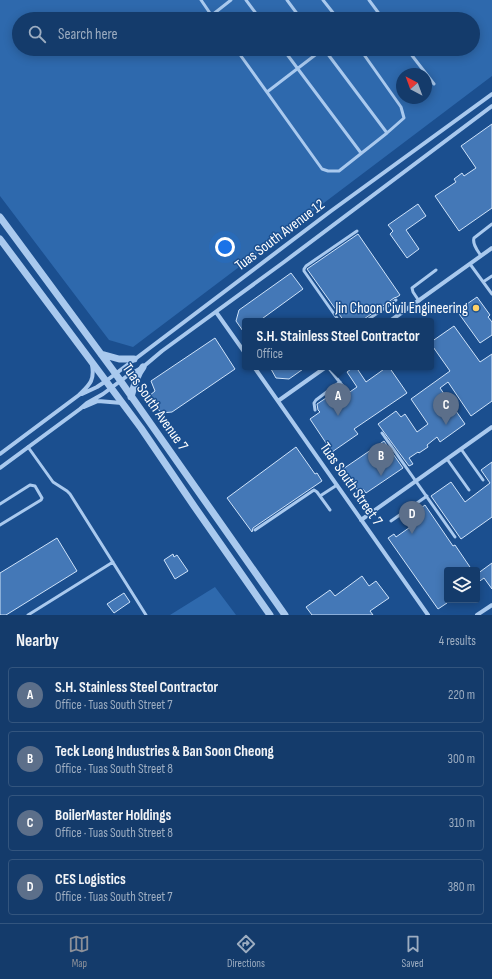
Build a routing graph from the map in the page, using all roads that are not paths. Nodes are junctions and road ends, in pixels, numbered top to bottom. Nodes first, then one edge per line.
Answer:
1 (201, 0) edge
2 (231, 0) edge
3 (246, 0) edge
4 (287, 0) edge
5 (323, 0) edge
6 (369, 0) edge
7 (210, 12) edge
8 (216, 12) edge
9 (255, 12) edge
10 (296, 12) edge
11 (332, 12) edge
12 (378, 12) edge
13 (241, 56) edge
14 (288, 56) edge
15 (314, 56) edge
16 (328, 56) edge
17 (365, 56) edge
18 (412, 56) edge
19 (298, 69) junction
20 (434, 84) dead end
21 (267, 92) junction
22 (492, 94) edge
23 (492, 106) edge
24 (387, 133) junction
25 (361, 153) junction
26 (0, 217) edge
27 (492, 224) edge
28 (357, 231) dead end
29 (0, 239) edge
30 (492, 248) edge
31 (482, 256) junction
32 (470, 264) junction
33 (436, 270) dead end
34 (492, 276) edge
35 (483, 282) junction
36 (492, 294) edge
37 (396, 300) dead end
38 (419, 301) junction
39 (216, 312) junction
40 (337, 318) edge
41 (370, 318) edge
42 (394, 318) edge
43 (242, 350) edge
44 (101, 354) junction
45 (134, 359) junction
46 (92, 362) junction
47 (143, 367) junction
48 (256, 370) edge
49 (323, 370) edge
50 (330, 370) edge
51 (115, 373) junction
52 (106, 381) junction
53 (120, 381) junction
54 (340, 382) junction
55 (111, 388) junction
56 (345, 389) dead end
57 (80, 394) junction
58 (132, 396) junction
59 (87, 399) junction
60 (278, 401) junction
61 (122, 403) junction
62 (80, 409) junction
63 (315, 410) dead end
64 (492, 428) edge
65 (382, 433) dead end
66 (28, 447) junction
67 (461, 449) junction
68 (0, 454) edge
69 (447, 459) junction
70 (0, 468) edge
71 (483, 480) dead end
72 (416, 482) junction
73 (337, 485) junction
74 (469, 490) dead end
75 (320, 496) junction
76 (426, 496) junction
77 (0, 504) edge
78 (330, 510) dead end
79 (361, 520) junction
80 (391, 521) dead end
81 (0, 525) edge
82 (255, 530) dead end
83 (455, 538) dead end
84 (113, 562) junction
85 (492, 604) edge
86 (28, 615) edge
87 (146, 615) edge
88 (270, 615) edge
89 (285, 615) edge
90 (428, 615) edge
91 (477, 615) edge

1 - 7 lane
2 - 8 lane
3 - 9 lane
4 - 10 lane
5 - 11 lane
6 - 12 lane
13 - 21 lane
14 - 19 lane
15 - 19 lane
16 - 24 lane
17 - 24 lane
18 - 20 lane
19 - 21 lane
19 - 25 lane
21 - 25 lane
22 - 45 street, Tuas South Avenue 12
23 - 39 street, Tuas South Avenue 12
24 - 25 lane
26 - 44 street, Tuas South Avenue 7
27 - 31 lane
28 - 40 lane
29 - 46 street, Tuas South Avenue 7
30 - 31 street
31 - 32 street
32 - 35 lane
32 - 38 street
33 - 38 lane
34 - 35 lane
35 - 36 lane
37 - 41 lane
38 - 42 street
39 - 43 street
39 - 47 street, Tuas South Avenue 12
44 - 45 street
44 - 51 street, Tuas South Avenue 7
45 - 51 street, Tuas South Avenue 12
46 - 52 street, Tuas South Avenue 7
46 - 57 street
47 - 53 street, Tuas South Avenue 12
47 - 58 street
48 - 60 street, Tuas South Street 7
49 - 60 street
50 - 54 lane
51 - 52 street, Tuas South Avenue 12
51 - 53 street, Tuas South Avenue 7
52 - 55 street, Tuas South Avenue 7
52 - 57 street, Tuas South Avenue 12
53 - 55 street, Tuas South Avenue 12
53 - 58 street, Tuas South Avenue 7
54 - 56 lane
54 - 63 lane
55 - 59 street, Tuas South Avenue 12
55 - 61 street, Tuas South Avenue 7
57 - 59 street
57 - 68 street, Tuas South Avenue 12
58 - 89 street, Tuas South Avenue 7
59 - 62 street, Tuas South Avenue 12
60 - 73 street, Tuas South Street 7
61 - 62 street
61 - 88 street, Tuas South Avenue 7
62 - 66 street, Tuas South Avenue 12
64 - 67 street
65 - 72 lane
66 - 70 street, Tuas South Avenue 12
66 - 84 lane
67 - 69 street
67 - 71 lane
69 - 72 street
69 - 74 lane
72 - 76 lane
72 - 79 street
73 - 75 lane
73 - 79 street, Tuas South Street 7
75 - 78 lane
75 - 82 lane
76 - 80 lane
76 - 83 lane
77 - 81 lane
79 - 90 street, Tuas South Street 7
84 - 86 lane
84 - 87 lane
85 - 91 street

